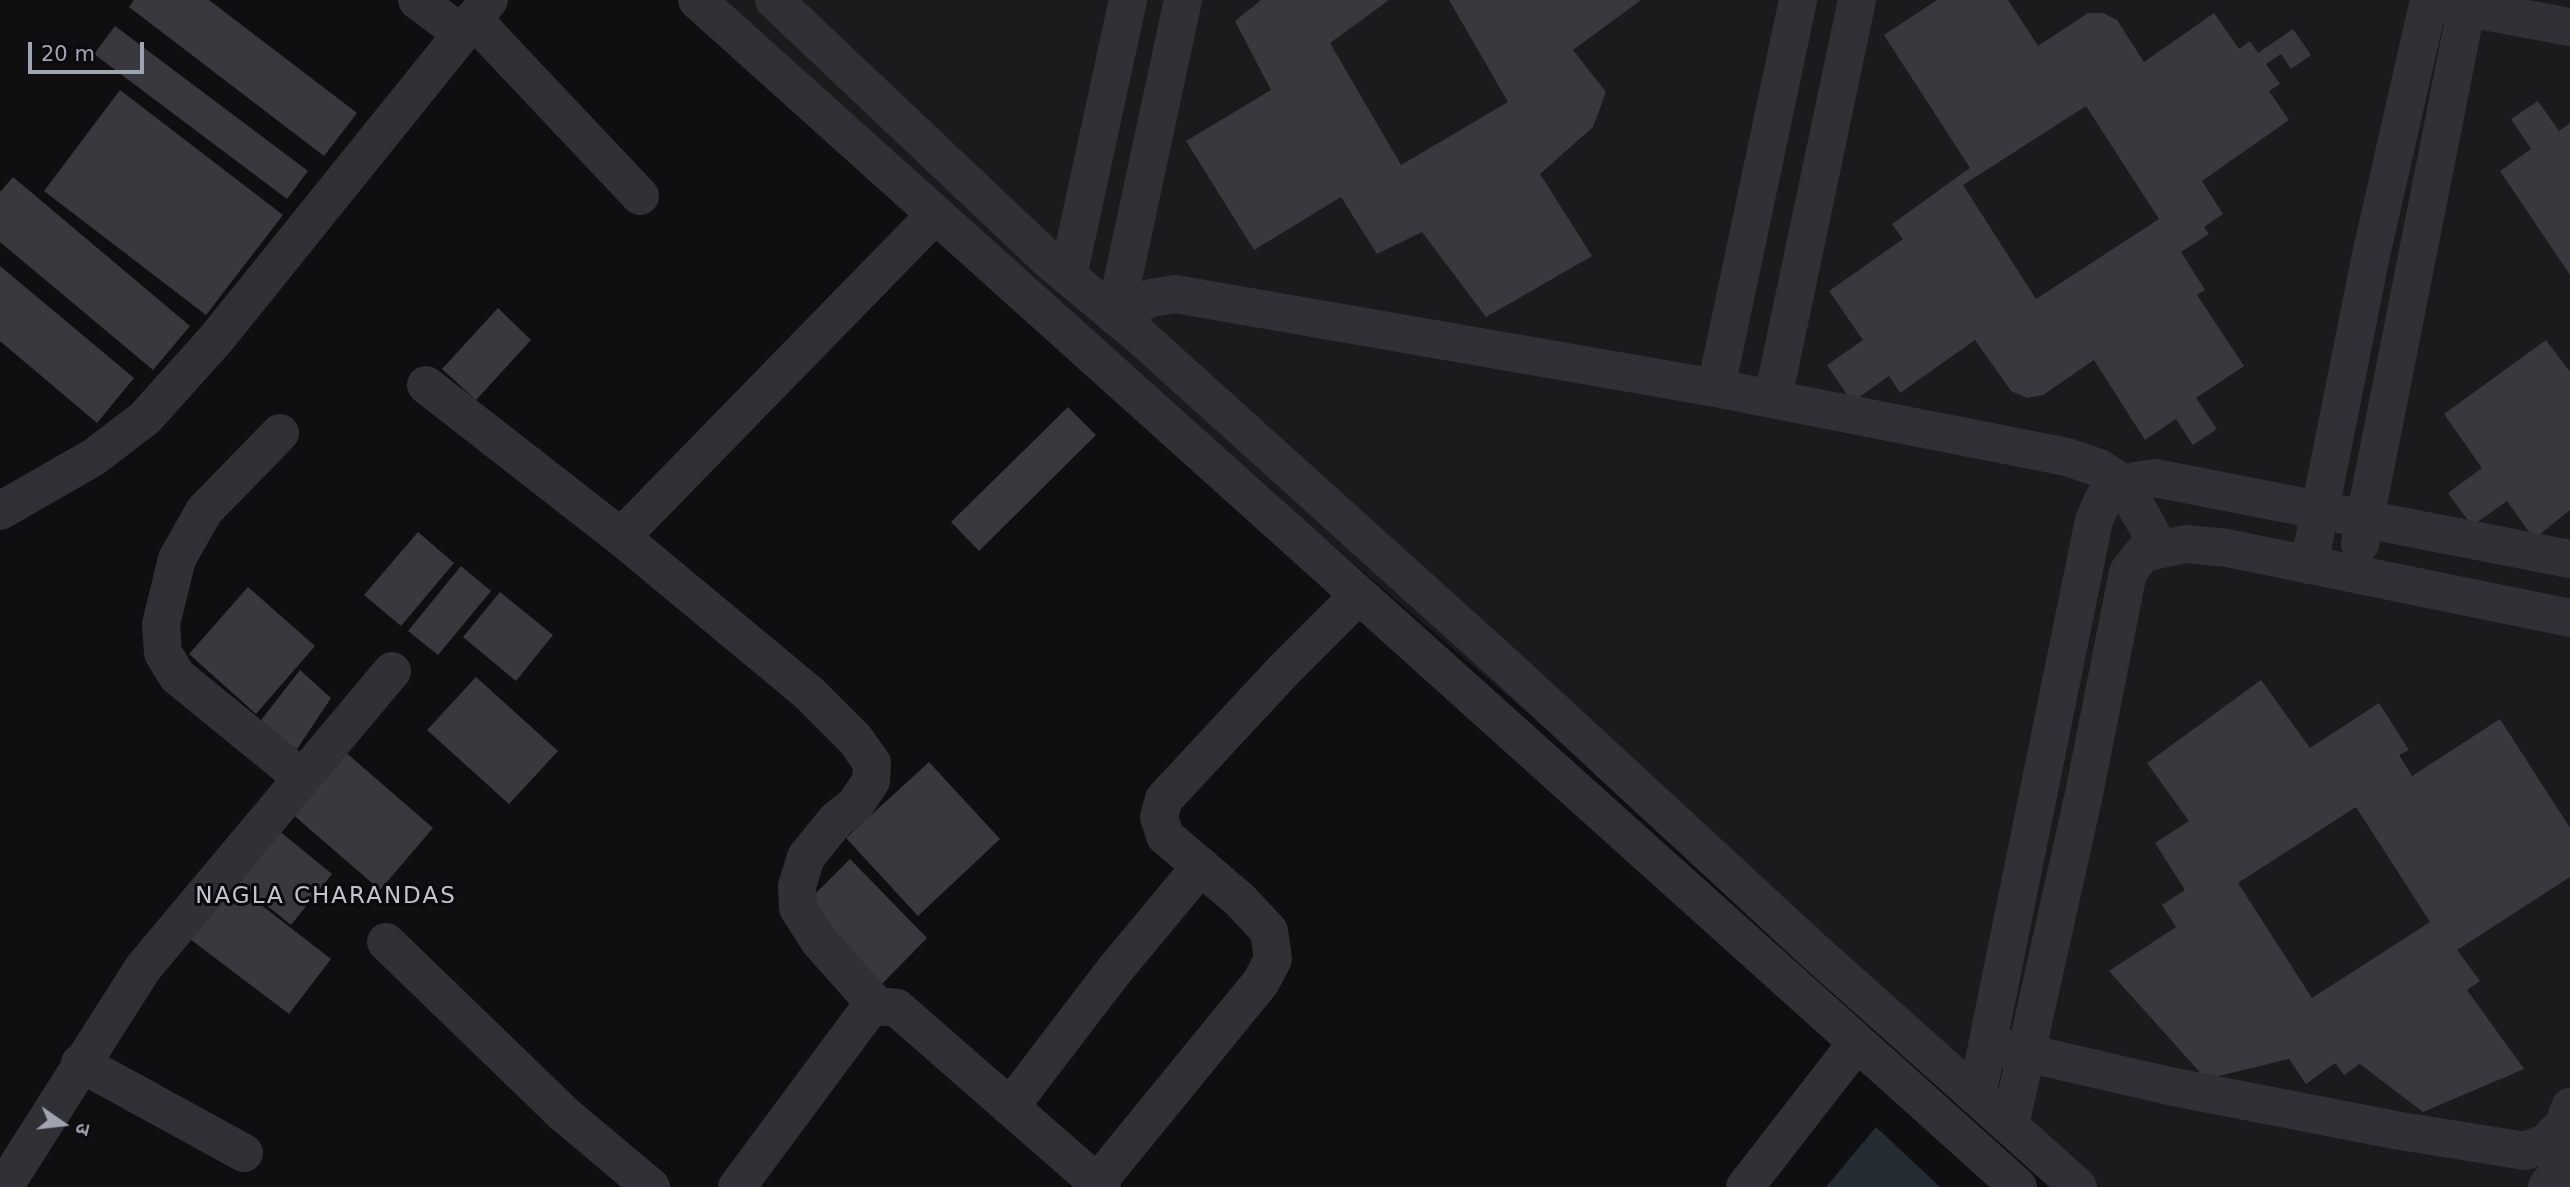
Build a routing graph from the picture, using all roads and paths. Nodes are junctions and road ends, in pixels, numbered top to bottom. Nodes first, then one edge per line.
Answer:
1 (417, 0) edge
2 (697, 0) edge
3 (774, 0) edge
4 (1128, 0) edge
5 (1183, 0) edge
6 (1798, 0) edge
7 (1857, 0) edge
8 (2448, 2) edge
9 (475, 18) edge
10 (2570, 27) edge
11 (640, 196) dead end
12 (936, 214) junction
13 (2371, 255) junction
14 (2416, 265) junction
15 (1068, 276) junction
16 (1115, 316) junction
17 (426, 384) dead end
18 (1716, 388) junction
19 (1773, 398) junction
20 (280, 433) dead end
21 (2123, 483) junction
22 (2321, 510) junction
23 (0, 511) edge
24 (2364, 520) junction
25 (621, 537) junction
26 (2159, 547) junction
27 (2570, 559) edge
28 (2309, 565) junction
29 (2355, 574) junction
30 (1358, 596) junction
31 (2570, 618) edge
32 (392, 671) dead end
33 (302, 778) junction
34 (2041, 783) junction
35 (2084, 794) junction
36 (1201, 866) junction
37 (386, 942) dead end
38 (877, 1006) junction
39 (1856, 1044) junction
40 (1987, 1044) junction
41 (2025, 1052) junction
42 (80, 1063) junction
43 (1977, 1096) junction
44 (1010, 1107) junction
45 (2570, 1107) edge
46 (2010, 1125) junction
47 (244, 1153) dead end
48 (2570, 1155) edge
49 (1100, 1185) edge
50 (4, 1187) edge
51 (651, 1187) edge
52 (737, 1187) edge
53 (1745, 1187) edge
54 (2018, 1187) edge
55 (2078, 1187) edge
56 (2547, 1187) edge

1 - 9 street
2 - 12 street
3 - 15 street
4 - 15 street
5 - 16 street
6 - 18 street
7 - 19 street
8 - 10 street
8 - 13 street
8 - 14 street
9 - 11 street
9 - 23 street
12 - 25 street
12 - 30 street
13 - 14 street
13 - 22 street
14 - 24 street
15 - 16 street
16 - 18 street
16 - 43 street
17 - 25 street
18 - 19 street
19 - 21 street
20 - 33 street
21 - 22 street
21 - 26 street
21 - 34 street
22 - 24 street
22 - 28 street
24 - 27 street
24 - 29 street
25 - 38 street
26 - 28 street
26 - 35 street
28 - 29 street
29 - 31 street
30 - 36 street
30 - 39 street
32 - 33 street
33 - 42 street
34 - 35 street
34 - 40 street
35 - 41 street
36 - 44 street
36 - 49 street
37 - 51 street
38 - 44 street
38 - 52 street
39 - 53 street
39 - 54 street
40 - 41 street
40 - 43 street
41 - 45 street
41 - 46 street
42 - 47 street
42 - 50 street
43 - 46 street
44 - 49 street
46 - 55 street
48 - 56 street

